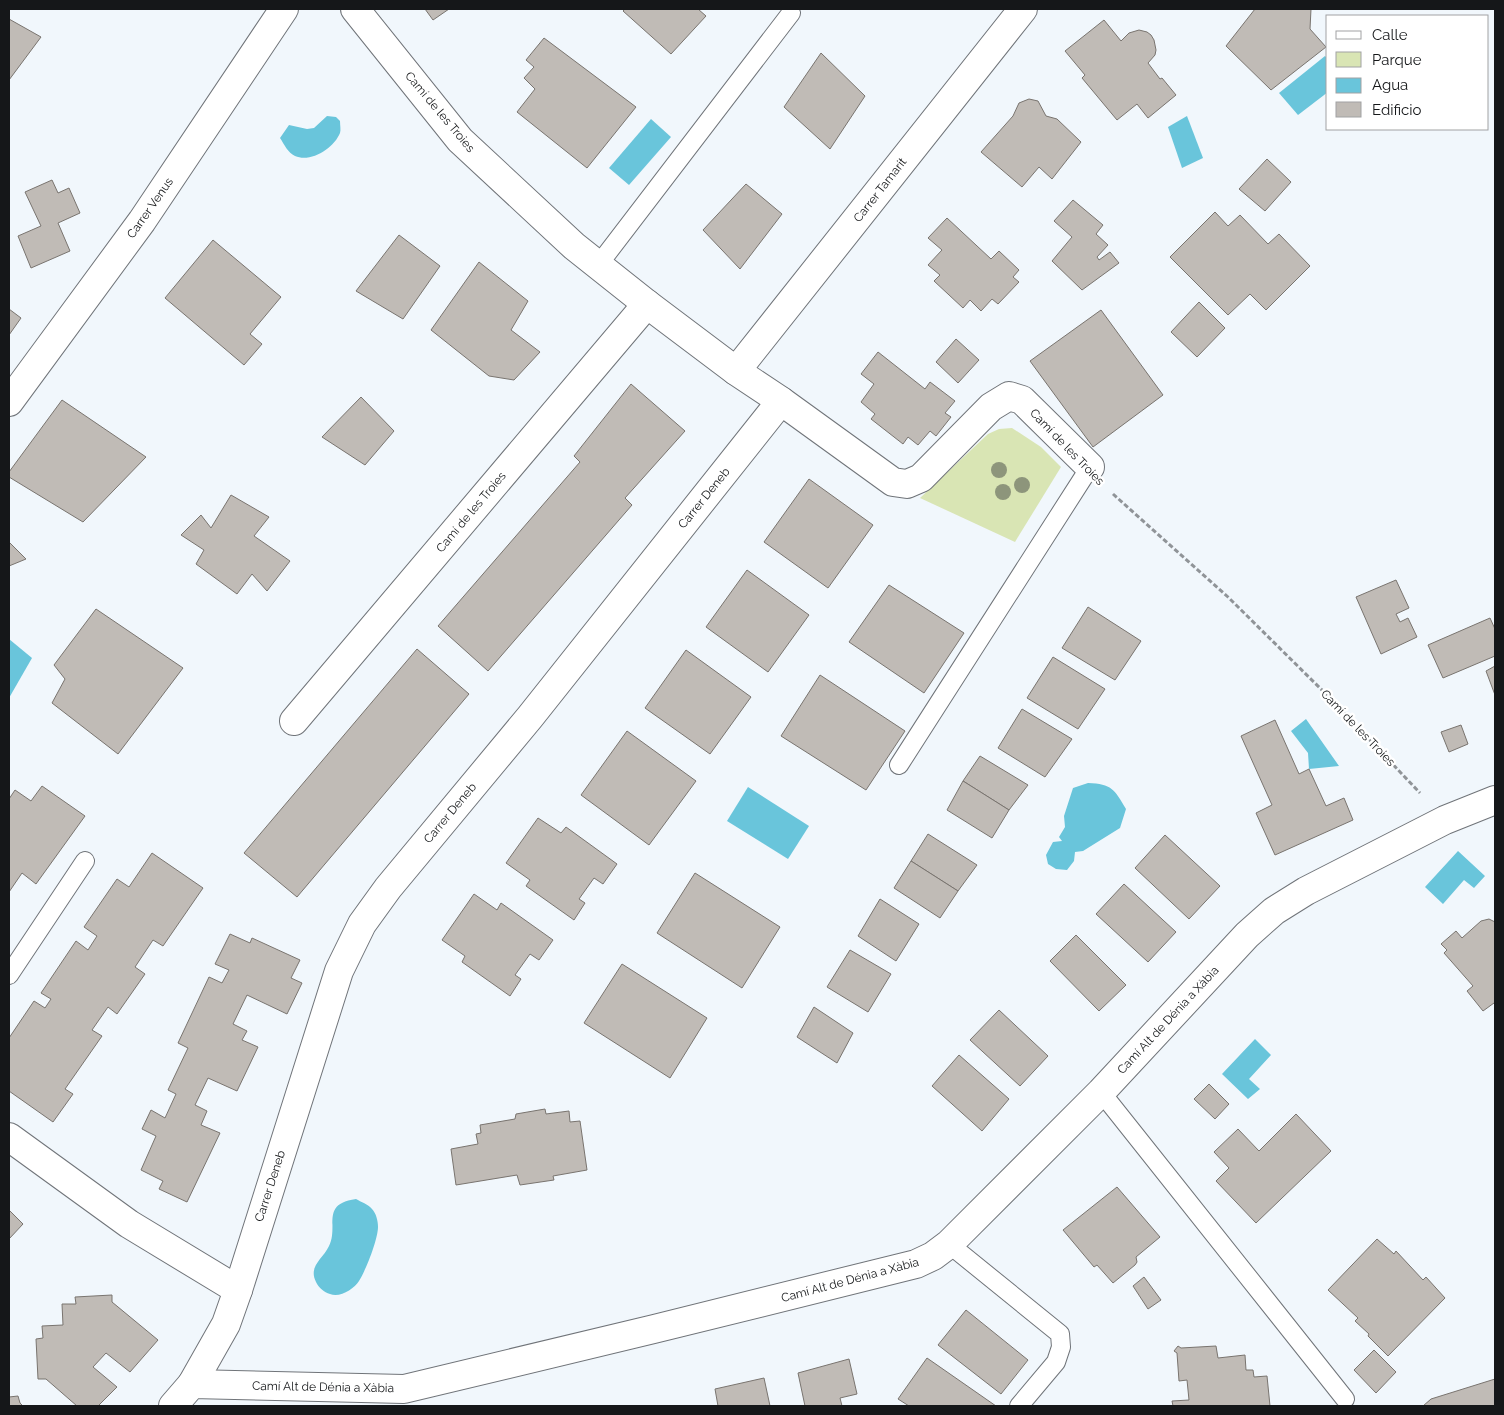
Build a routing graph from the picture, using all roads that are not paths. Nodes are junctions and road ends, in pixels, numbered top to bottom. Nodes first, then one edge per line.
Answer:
1 (284, 9) edge
2 (355, 9) edge
3 (1023, 9) edge
4 (791, 13) dead end
5 (599, 264) junction
6 (647, 304) junction
7 (736, 370) junction
8 (781, 401) junction
9 (9, 402) edge
10 (1090, 467) joint
11 (294, 721) dead end
12 (899, 765) dead end
13 (1495, 800) edge
14 (85, 861) dead end
15 (9, 975) edge
16 (1101, 1092) junction
17 (9, 1137) edge
18 (949, 1244) junction
19 (238, 1290) junction
20 (192, 1384) junction
21 (404, 1398) edge
22 (1345, 1399) dead end
23 (174, 1406) edge
24 (1019, 1406) edge

1 - 9 street, Carrer Venus
2 - 5 street, Camí de les Troies
3 - 7 street, Carrer Tamarit
4 - 5 lane
5 - 6 street, Camí de les Troies
6 - 7 street, Camí de les Troies
6 - 11 street, Camí de les Troies
7 - 8 street, Camí de les Troies
8 - 10 street, Camí de les Troies
8 - 19 street, Carrer Deneb
10 - 12 lane
13 - 16 street, Camí Alt de Dénia a Xàbia
14 - 15 lane
16 - 18 street, Camí Alt de Dénia a Xàbia
16 - 22 lane
17 - 19 street
18 - 21 street, Camí Alt de Dénia a Xàbia
18 - 24 lane
19 - 20 street, Carrer Deneb
20 - 21 street, Camí Alt de Dénia a Xàbia
20 - 23 street

